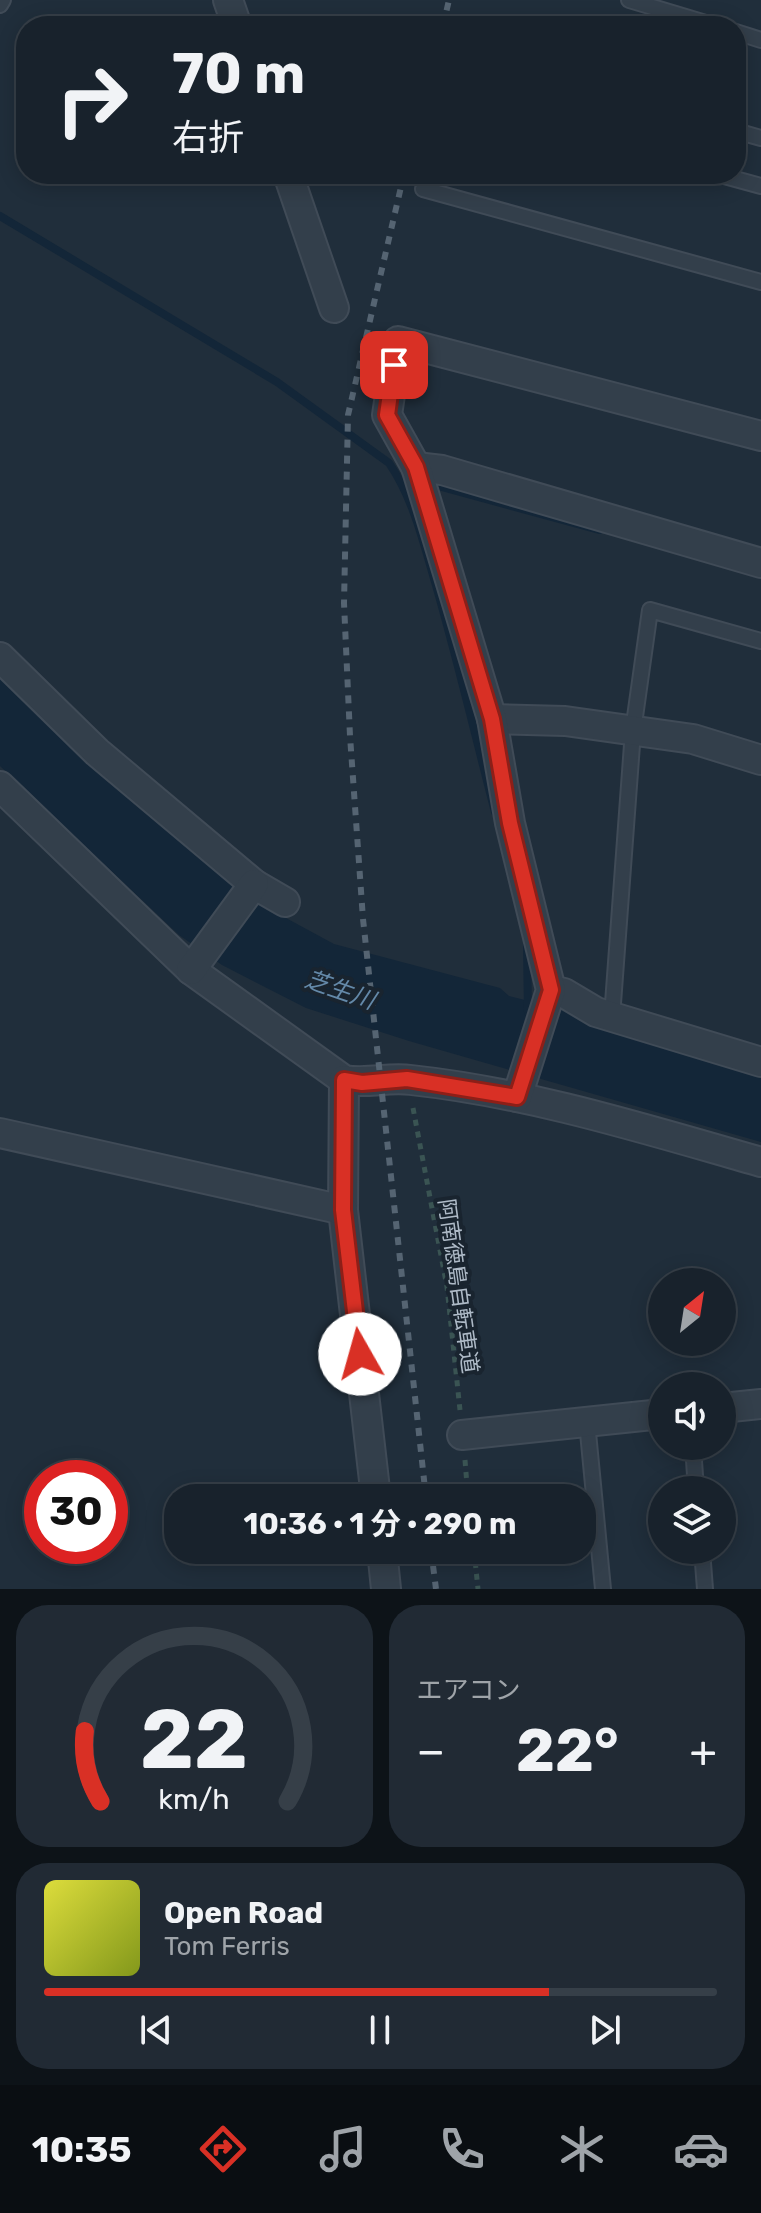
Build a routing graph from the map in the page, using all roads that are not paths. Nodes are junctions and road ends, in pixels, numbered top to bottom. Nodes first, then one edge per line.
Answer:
1 (629, 0) edge
2 (683, 16) edge
3 (291, 184) edge
4 (423, 189) dead end
5 (761, 282) edge
6 (334, 308) dead end
7 (761, 436) edge
8 (416, 467) junction
9 (761, 563) edge
10 (761, 641) edge
11 (0, 657) edge
12 (492, 719) junction
13 (633, 731) junction
14 (761, 760) edge
15 (0, 786) edge
16 (250, 888) junction
17 (285, 902) dead end
18 (195, 965) junction
19 (550, 996) junction
20 (612, 1017) junction
21 (761, 1062) edge
22 (344, 1080) junction
23 (519, 1092) junction
24 (0, 1133) edge
25 (761, 1162) edge
26 (343, 1210) junction
27 (761, 1404) edge
28 (736, 1407) edge
29 (648, 1415) edge
30 (587, 1422) junction
31 (462, 1435) road end
32 (374, 1484) edge
33 (383, 1564) edge
34 (703, 1564) edge
35 (386, 1589) edge
36 (603, 1589) edge
37 (705, 1589) edge

1 - 2 lane
3 - 6 street
4 - 5 lane
7 - 8 street
8 - 9 street
8 - 12 street
10 - 13 lane
11 - 16 street
12 - 13 street
12 - 19 street
13 - 14 street
13 - 20 lane
15 - 18 street
16 - 17 street
16 - 18 street
18 - 22 street
19 - 20 street
19 - 23 street
20 - 21 street
22 - 23 street
22 - 26 street
23 - 25 street
24 - 26 street
26 - 32 street
27 - 28 street
29 - 30 street
30 - 31 street
30 - 36 lane
33 - 35 street
34 - 37 lane

